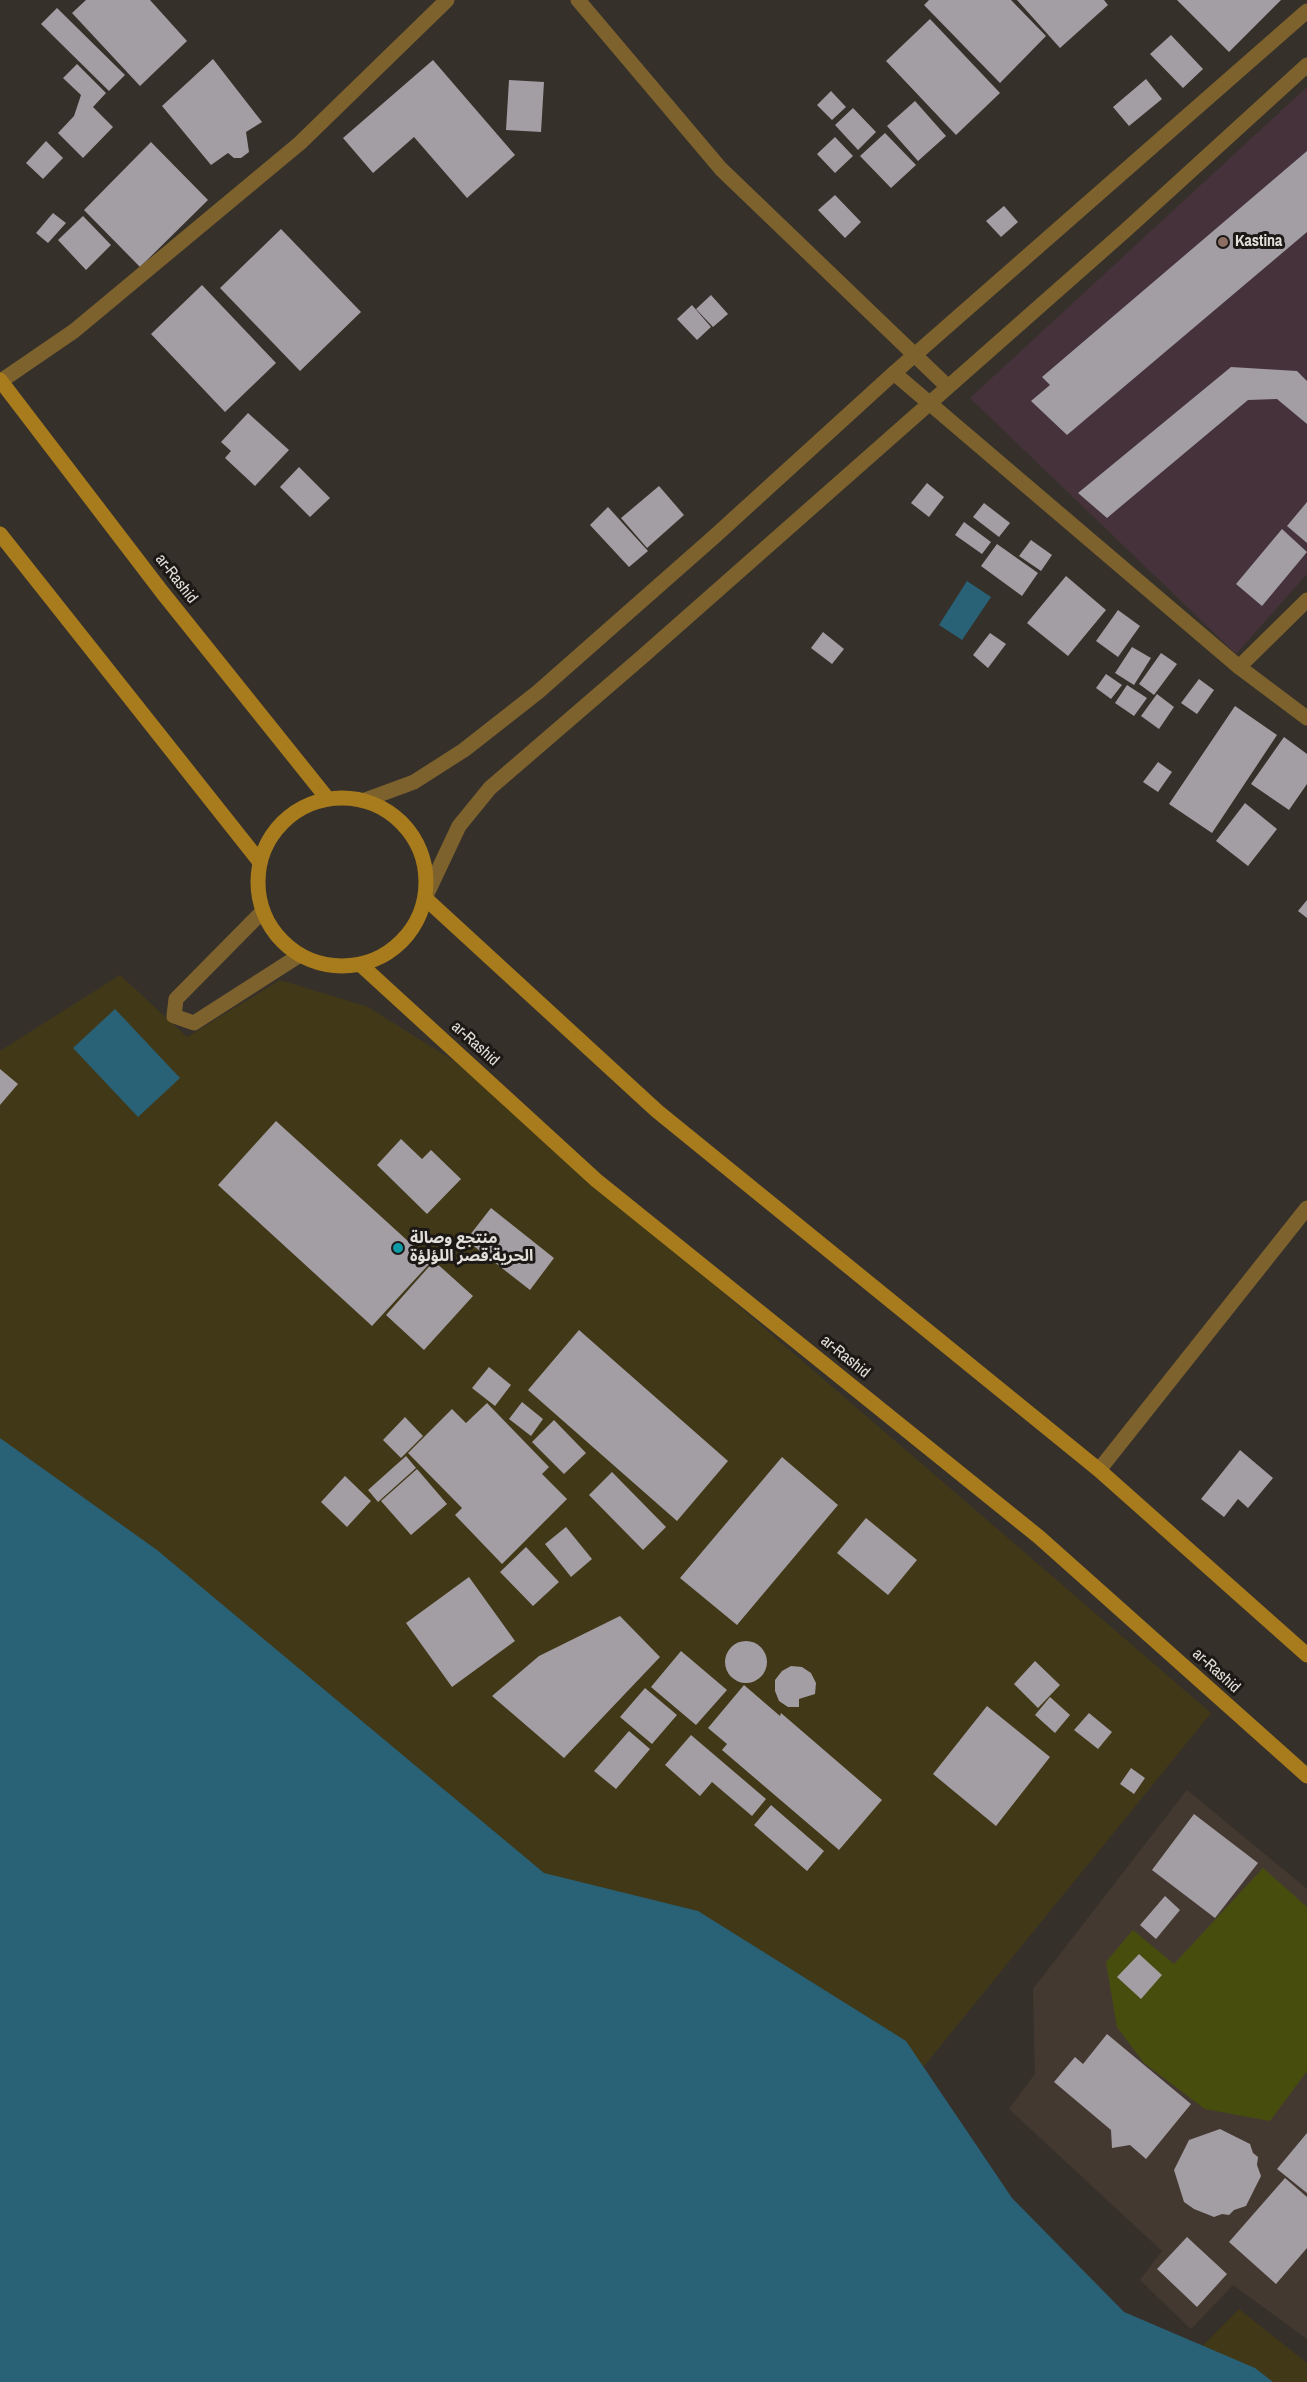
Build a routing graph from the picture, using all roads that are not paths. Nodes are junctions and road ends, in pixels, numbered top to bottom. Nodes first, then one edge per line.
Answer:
1 (447, 0) edge
2 (578, 0) edge
3 (1307, 11) edge
4 (1307, 65) edge
5 (914, 356) junction
6 (894, 373) junction
7 (0, 380) edge
8 (947, 386) junction
9 (929, 402) junction
10 (0, 534) edge
11 (1307, 600) edge
12 (1239, 667) junction
13 (1307, 718) edge
14 (327, 798) junction
15 (365, 800) junction
16 (260, 862) junction
17 (425, 898) junction
18 (263, 911) junction
19 (300, 955) junction
20 (361, 965) junction
21 (1307, 1208) edge
22 (1099, 1470) junction
23 (1307, 1655) edge
24 (1307, 1776) edge

1 - 7 street
2 - 5 street
3 - 5 street
4 - 8 street
5 - 6 street
5 - 8 street
6 - 9 street
6 - 15 street
7 - 14 main road, ar-Rashid
8 - 9 street
9 - 12 street
9 - 17 street
10 - 16 main road
11 - 12 street
12 - 13 street
14 - 15 main road
14 - 16 main road
15 - 17 main road
16 - 18 main road
17 - 20 main road
17 - 22 main road
18 - 19 main road
18 - 19 street
19 - 20 main road
20 - 24 main road, ar-Rashid
21 - 22 street
22 - 23 main road

